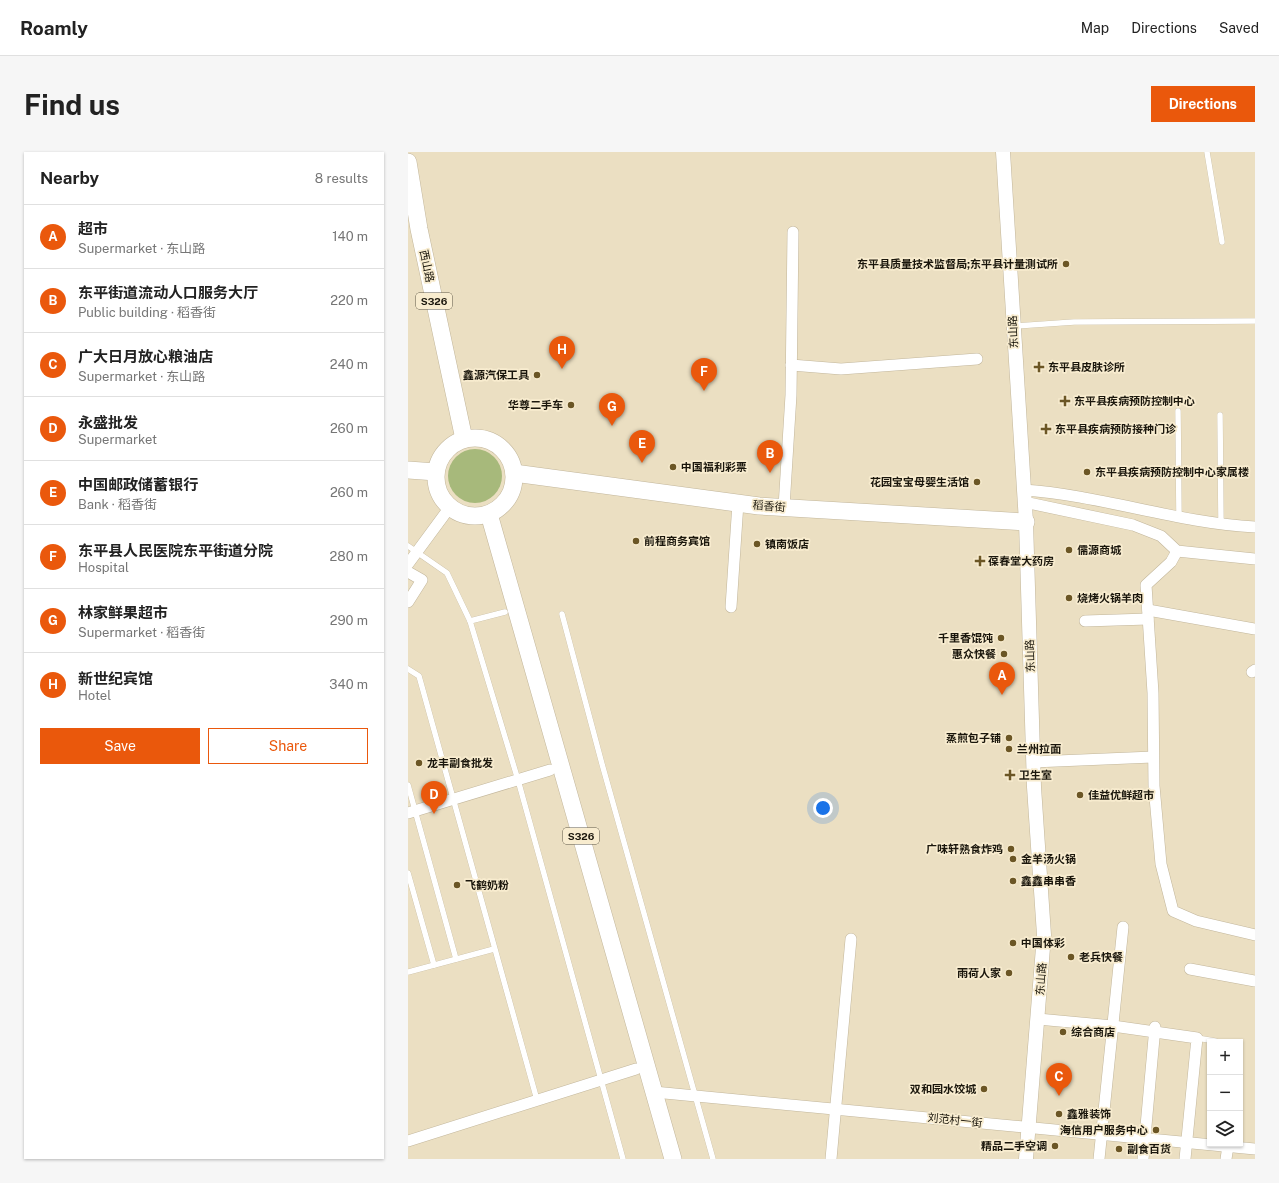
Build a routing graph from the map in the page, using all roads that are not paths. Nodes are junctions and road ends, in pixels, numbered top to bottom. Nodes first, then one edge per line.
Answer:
1 (1003, 152) edge
2 (1207, 152) edge
3 (408, 162) edge
4 (794, 232) dead end
5 (1222, 242) dead end
6 (1255, 321) edge
7 (1013, 326) junction
8 (977, 359) dead end
9 (791, 365) junction
10 (1178, 411) dead end
11 (1220, 415) dead end
12 (464, 440) junction
13 (408, 470) edge
14 (436, 472) junction
15 (514, 474) junction
16 (1024, 496) junction
17 (738, 503) junction
18 (450, 507) junction
19 (784, 507) junction
20 (483, 515) junction
21 (1179, 517) junction
22 (1026, 522) junction
23 (1221, 523) junction
24 (1255, 527) edge
25 (413, 549) edge
26 (1177, 551) junction
27 (1255, 559) edge
28 (408, 564) edge
29 (408, 572) edge
30 (408, 602) edge
31 (731, 607) dead end
32 (505, 612) junction
33 (562, 614) dead end
34 (1148, 614) junction
35 (470, 621) junction
36 (1085, 621) dead end
37 (1255, 629) edge
38 (408, 669) edge
39 (1153, 757) junction
40 (1033, 762) junction
41 (550, 770) junction
42 (518, 780) junction
43 (408, 785) edge
44 (454, 799) junction
45 (412, 812) edge
46 (408, 873) edge
47 (1123, 927) dead end
48 (1255, 935) edge
49 (851, 939) dead end
50 (494, 949) junction
51 (456, 959) junction
52 (434, 966) junction
53 (1190, 968) dead end
54 (408, 972) edge
55 (1255, 981) edge
56 (1038, 1019) junction
57 (1113, 1026) junction
58 (1155, 1030) junction
59 (1197, 1038) junction
60 (1207, 1040) edge
61 (636, 1069) junction
62 (601, 1080) junction
63 (654, 1092) junction
64 (695, 1096) junction
65 (537, 1100) junction
66 (836, 1108) junction
67 (1028, 1127) junction
68 (1102, 1133) junction
69 (1145, 1137) junction
70 (408, 1141) edge
71 (1187, 1142) junction
72 (1207, 1143) edge
73 (1228, 1147) edge
74 (1242, 1147) edge
75 (1255, 1149) edge
76 (623, 1159) edge
77 (662, 1159) edge
78 (673, 1159) edge
79 (713, 1159) edge
80 (831, 1159) edge
81 (1026, 1159) edge
82 (1099, 1159) edge
83 (1143, 1159) edge
84 (1185, 1159) edge
85 (1226, 1159) edge

1 - 7 street, 东山路
2 - 5 lane
3 - 12 main road, 西山路 / S326
4 - 9 street
6 - 7 lane
7 - 16 street, 东山路
8 - 9 street
9 - 19 street
10 - 21 lane
11 - 23 lane
12 - 14 main road
12 - 15 main road
13 - 14 main road
14 - 18 main road
15 - 17 main road, 稻香街
15 - 20 main road
16 - 21 street
16 - 22 street, 东山路
16 - 26 street
17 - 19 main road, 稻香街
17 - 31 street
18 - 20 main road
18 - 25 street
19 - 22 main road, 稻香街
20 - 32 main road, S326
20 - 63 main road, S326
21 - 23 street
22 - 40 street, 东山路
23 - 24 street
25 - 28 street
25 - 35 lane
26 - 27 street
26 - 34 street
29 - 30 street
32 - 35 lane
32 - 41 main road, S326
33 - 64 lane
34 - 36 street
34 - 37 street
34 - 39 street
35 - 42 lane
38 - 44 lane
39 - 40 street
39 - 48 street
40 - 56 street, 东山路
41 - 42 street
41 - 61 main road, S326
42 - 44 street
42 - 62 lane
43 - 45 lane
44 - 45 street
44 - 50 lane
45 - 51 lane
46 - 52 lane
47 - 57 street
49 - 66 street
50 - 51 lane
50 - 65 lane
51 - 52 lane
52 - 54 lane
53 - 55 street
56 - 57 street
56 - 67 street, 东山路
57 - 58 street
57 - 68 street
58 - 59 street
58 - 69 street
59 - 60 lane
59 - 71 street
61 - 62 street
61 - 77 main road, S326
62 - 65 street
62 - 76 lane
63 - 64 street, 刘范村一街
63 - 78 main road, S326
64 - 66 street, 刘范村一街
64 - 79 lane
65 - 70 street
66 - 67 street, 刘范村一街
66 - 80 street
67 - 68 street, 刘范村一街
67 - 81 street, 东山路
68 - 69 street, 刘范村一街
68 - 82 street
69 - 71 street, 刘范村一街
69 - 83 street
71 - 72 street, 刘范村一街
71 - 84 street
73 - 85 street
74 - 75 street, 刘范村一街

